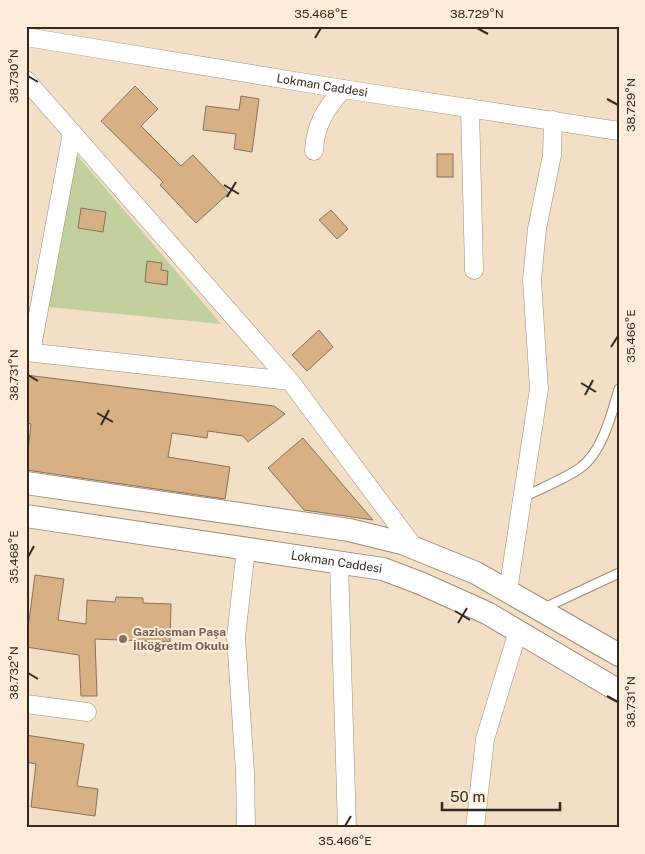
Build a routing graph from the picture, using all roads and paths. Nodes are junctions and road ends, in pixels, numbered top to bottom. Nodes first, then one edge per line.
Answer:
1 (26, 37) edge
2 (26, 80) edge
3 (343, 89) junction
4 (470, 108) junction
5 (553, 120) junction
6 (619, 131) edge
7 (72, 133) junction
8 (314, 151) dead end
9 (474, 270) dead end
10 (29, 352) edge
11 (290, 381) junction
12 (619, 389) edge
13 (26, 484) edge
14 (521, 498) junction
15 (26, 516) edge
16 (414, 547) junction
17 (246, 549) junction
18 (339, 562) junction
19 (619, 573) edge
20 (508, 591) junction
21 (542, 610) junction
22 (518, 631) junction
23 (619, 655) edge
24 (619, 691) edge
25 (26, 704) edge
26 (87, 712) dead end
27 (246, 828) edge
28 (347, 828) edge
29 (475, 828) edge

1 - 3 street, Lokman Caddesi
2 - 7 street
3 - 4 street, Lokman Caddesi
3 - 8 street
4 - 5 street, Lokman Caddesi
4 - 9 street
5 - 6 street, Lokman Caddesi
5 - 14 street
7 - 10 street
7 - 11 street
10 - 11 street
11 - 16 street
12 - 14 lane
13 - 16 street
14 - 20 street
15 - 17 street, Lokman Caddesi
16 - 20 street
17 - 18 street, Lokman Caddesi
17 - 27 street
18 - 22 street, Lokman Caddesi
18 - 28 street
19 - 21 lane
20 - 21 street
21 - 23 street
22 - 24 street, Lokman Caddesi
22 - 29 street
25 - 26 street

